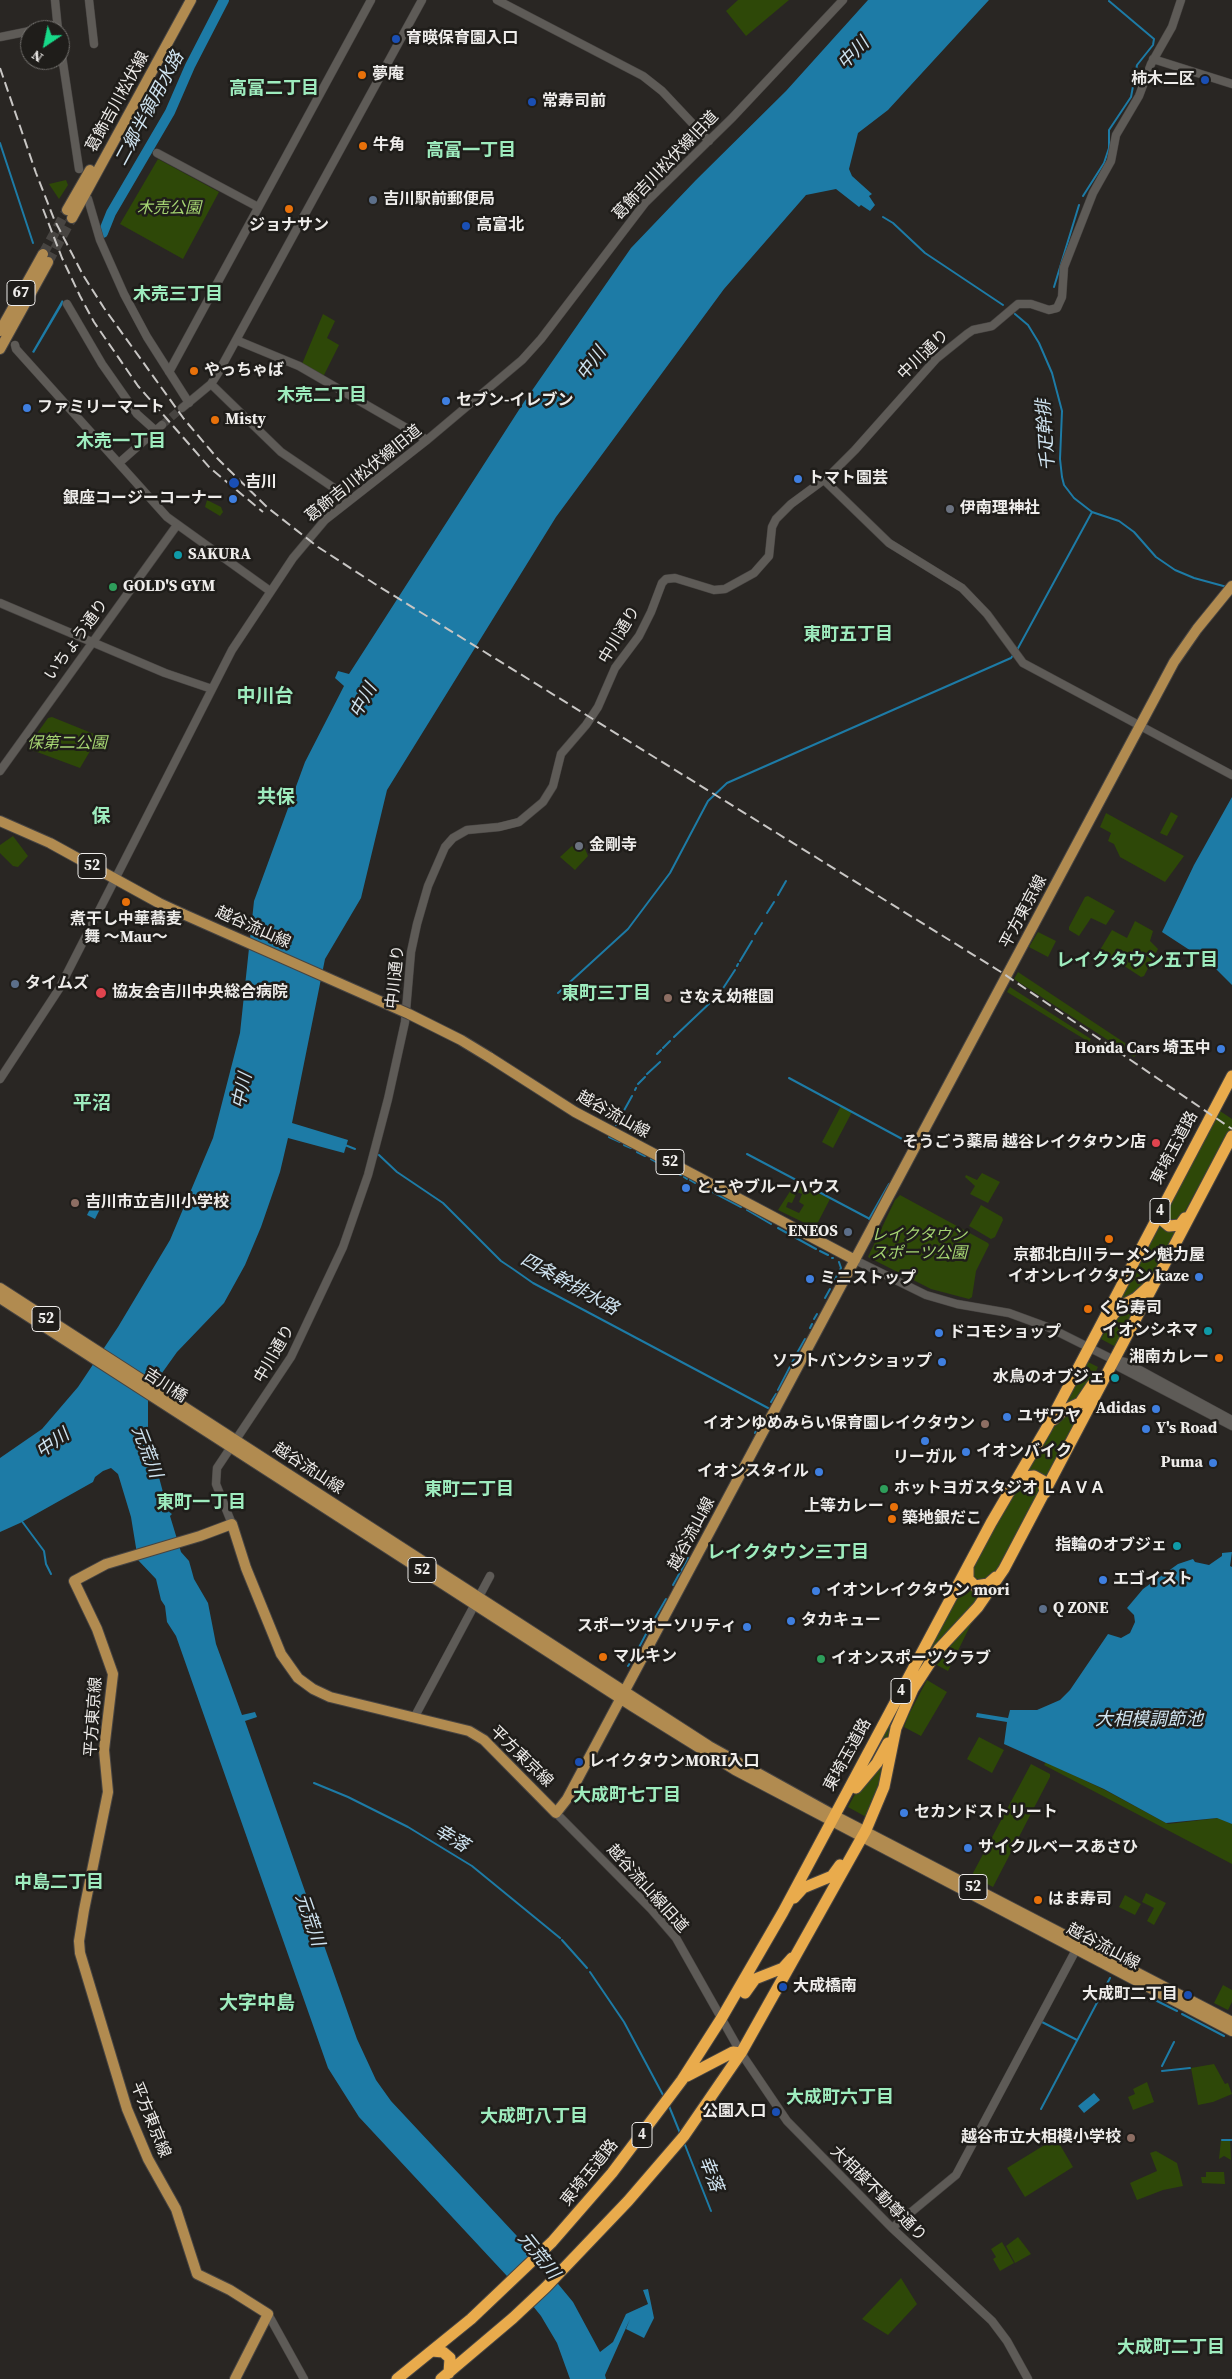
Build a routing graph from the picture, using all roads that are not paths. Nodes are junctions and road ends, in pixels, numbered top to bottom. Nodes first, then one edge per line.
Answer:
1 (54, 0) edge
2 (88, 0) edge
3 (184, 0) edge
4 (191, 0) edge
5 (372, 0) edge
6 (422, 0) edge
7 (497, 0) edge
8 (843, 0) edge
9 (1181, 0) edge
10 (57, 20) edge
11 (20, 33) edge
12 (0, 37) edge
13 (94, 44) dead end
14 (1153, 59) junction
15 (64, 70) edge
16 (1232, 84) edge
17 (709, 141) junction
18 (157, 153) dead end
19 (79, 169) dead end
20 (88, 199) dead end
21 (258, 207) junction
22 (45, 258) tunnel mouth
23 (67, 304) dead end
24 (2, 335) edge
25 (236, 340) junction
26 (0, 349) edge
27 (169, 372) junction
28 (211, 384) junction
29 (427, 440) junction
30 (119, 463) junction
31 (824, 480) junction
32 (348, 502) junction
33 (176, 524) junction
34 (1231, 588) edge
35 (270, 591) junction
36 (0, 603) edge
37 (92, 642) junction
38 (212, 689) junction
39 (1141, 726) junction
40 (0, 771) edge
41 (1232, 775) edge
42 (0, 821) edge
43 (116, 879) junction
44 (1232, 1076) edge
45 (0, 1078) edge
46 (1232, 1136) edge
47 (1208, 1180) junction
48 (1162, 1206) junction
49 (855, 1260) junction
50 (1158, 1274) junction
51 (0, 1288) edge
52 (0, 1298) edge
53 (1088, 1347) junction
54 (91, 1352) junction
55 (1114, 1360) junction
56 (1232, 1420) edge
57 (1232, 1426) edge
58 (1046, 1429) junction
59 (230, 1441) junction
60 (1045, 1493) junction
61 (1001, 1505) junction
62 (232, 1524) junction
63 (1010, 1558) junction
64 (968, 1566) junction
65 (490, 1576) dead end
66 (476, 1600) junction
67 (622, 1694) junction
68 (415, 1716) junction
69 (896, 1728) junction
70 (556, 1813) junction
71 (835, 1818) junction
72 (862, 1834) junction
73 (782, 1912) junction
74 (805, 1942) junction
75 (1078, 1946) junction
76 (721, 2019) junction
77 (1232, 2022) edge
78 (1232, 2031) edge
79 (741, 2053) junction
80 (682, 2080) junction
81 (892, 2228) junction
82 (268, 2314) junction
83 (432, 2351) junction
84 (445, 2376) edge
85 (235, 2379) edge
86 (304, 2379) edge
87 (397, 2379) edge
88 (1028, 2379) edge

1 - 10 street
2 - 13 street
3 - 4 main road, 葛飾吉川松伏線
5 - 21 street
6 - 25 street
7 - 17 street
8 - 17 street, 葛飾吉川松伏線旧道
9 - 14 street, 中川通り
11 - 12 street
14 - 16 street
14 - 31 street, 中川通り
15 - 19 street
17 - 29 street, 葛飾吉川松伏線旧道
18 - 21 street
20 - 27 street
21 - 27 street
22 - 24 main road, 67
23 - 30 street
24 - 26 main road, 67
24 - 30 street
25 - 28 street
25 - 29 street
27 - 28 street
28 - 32 street
29 - 32 street, 葛飾吉川松伏線旧道
30 - 33 street
31 - 39 street
31 - 59 street, 中川通り
32 - 35 street, 葛飾吉川松伏線旧道
33 - 35 street
33 - 37 street, いちょう通り
34 - 39 main road, 平方東京線
35 - 38 street, 葛飾吉川松伏線旧道
36 - 37 street
37 - 38 street
37 - 40 street, いちょう通り
38 - 43 street, 葛飾吉川松伏線旧道
39 - 41 street
39 - 49 main road, 平方東京線
42 - 43 main road, 越谷流山線 / 52
43 - 45 street, 葛飾吉川松伏線旧道
43 - 49 main road, 越谷流山線 / 52, bridge
44 - 48 highway, 東埼玉道路 / 4
46 - 47 highway, 東埼玉道路 / 4
47 - 48 highway, 4
47 - 50 highway, 東埼玉道路 / 4
48 - 53 highway, 東埼玉道路 / 4
49 - 53 street
49 - 67 main road, 越谷流山線
50 - 53 highway, 4
50 - 55 highway, 東埼玉道路 / 4
51 - 54 main road, 52
52 - 54 main road, 52
53 - 55 street
53 - 58 highway, 東埼玉道路 / 4
54 - 59 main road, 吉川橋 / 52
55 - 56 street
55 - 57 street
55 - 58 highway, 4
55 - 60 highway, 東埼玉道路 / 4
58 - 61 highway, 東埼玉道路 / 4
59 - 62 street, 中川通り
59 - 66 main road, 越谷流山線 / 52
60 - 61 highway, 4
60 - 63 highway, 東埼玉道路 / 4
61 - 64 highway, 東埼玉道路 / 4
62 - 68 main road, 平方東京線
62 - 82 main road, 平方東京線
63 - 64 highway, 4
63 - 69 highway, 東埼玉道路 / 4
64 - 71 highway, 東埼玉道路 / 4
65 - 66 street
66 - 67 main road, 越谷流山線 / 52
66 - 68 street
67 - 70 main road, 平方東京線
67 - 71 main road, 越谷流山線 / 52
68 - 70 main road, 平方東京線
69 - 71 highway, 4
69 - 72 highway, 東埼玉道路 / 4
70 - 76 street, 越谷流山線旧道
71 - 72 main road, 越谷流山線 / 52
71 - 73 highway, 東埼玉道路 / 4
72 - 73 highway, 4
72 - 74 highway, 東埼玉道路 / 4
72 - 75 main road, 越谷流山線 / 52
73 - 76 highway, 東埼玉道路 / 4
74 - 76 highway, 4
74 - 79 highway, 東埼玉道路 / 4
75 - 77 main road, 越谷流山線 / 52
75 - 78 main road, 越谷流山線 / 52
75 - 81 street
76 - 79 street, 大相模不動尊通り
76 - 80 highway, 東埼玉道路 / 4
79 - 80 highway
79 - 81 street, 大相模不動尊通り
79 - 84 highway, 東埼玉道路 / 4
80 - 83 highway, 東埼玉道路 / 4
81 - 88 street, 大相模不動尊通り
82 - 85 main road
82 - 86 street
83 - 84 highway, 4
83 - 87 highway, 東埼玉道路 / 4

